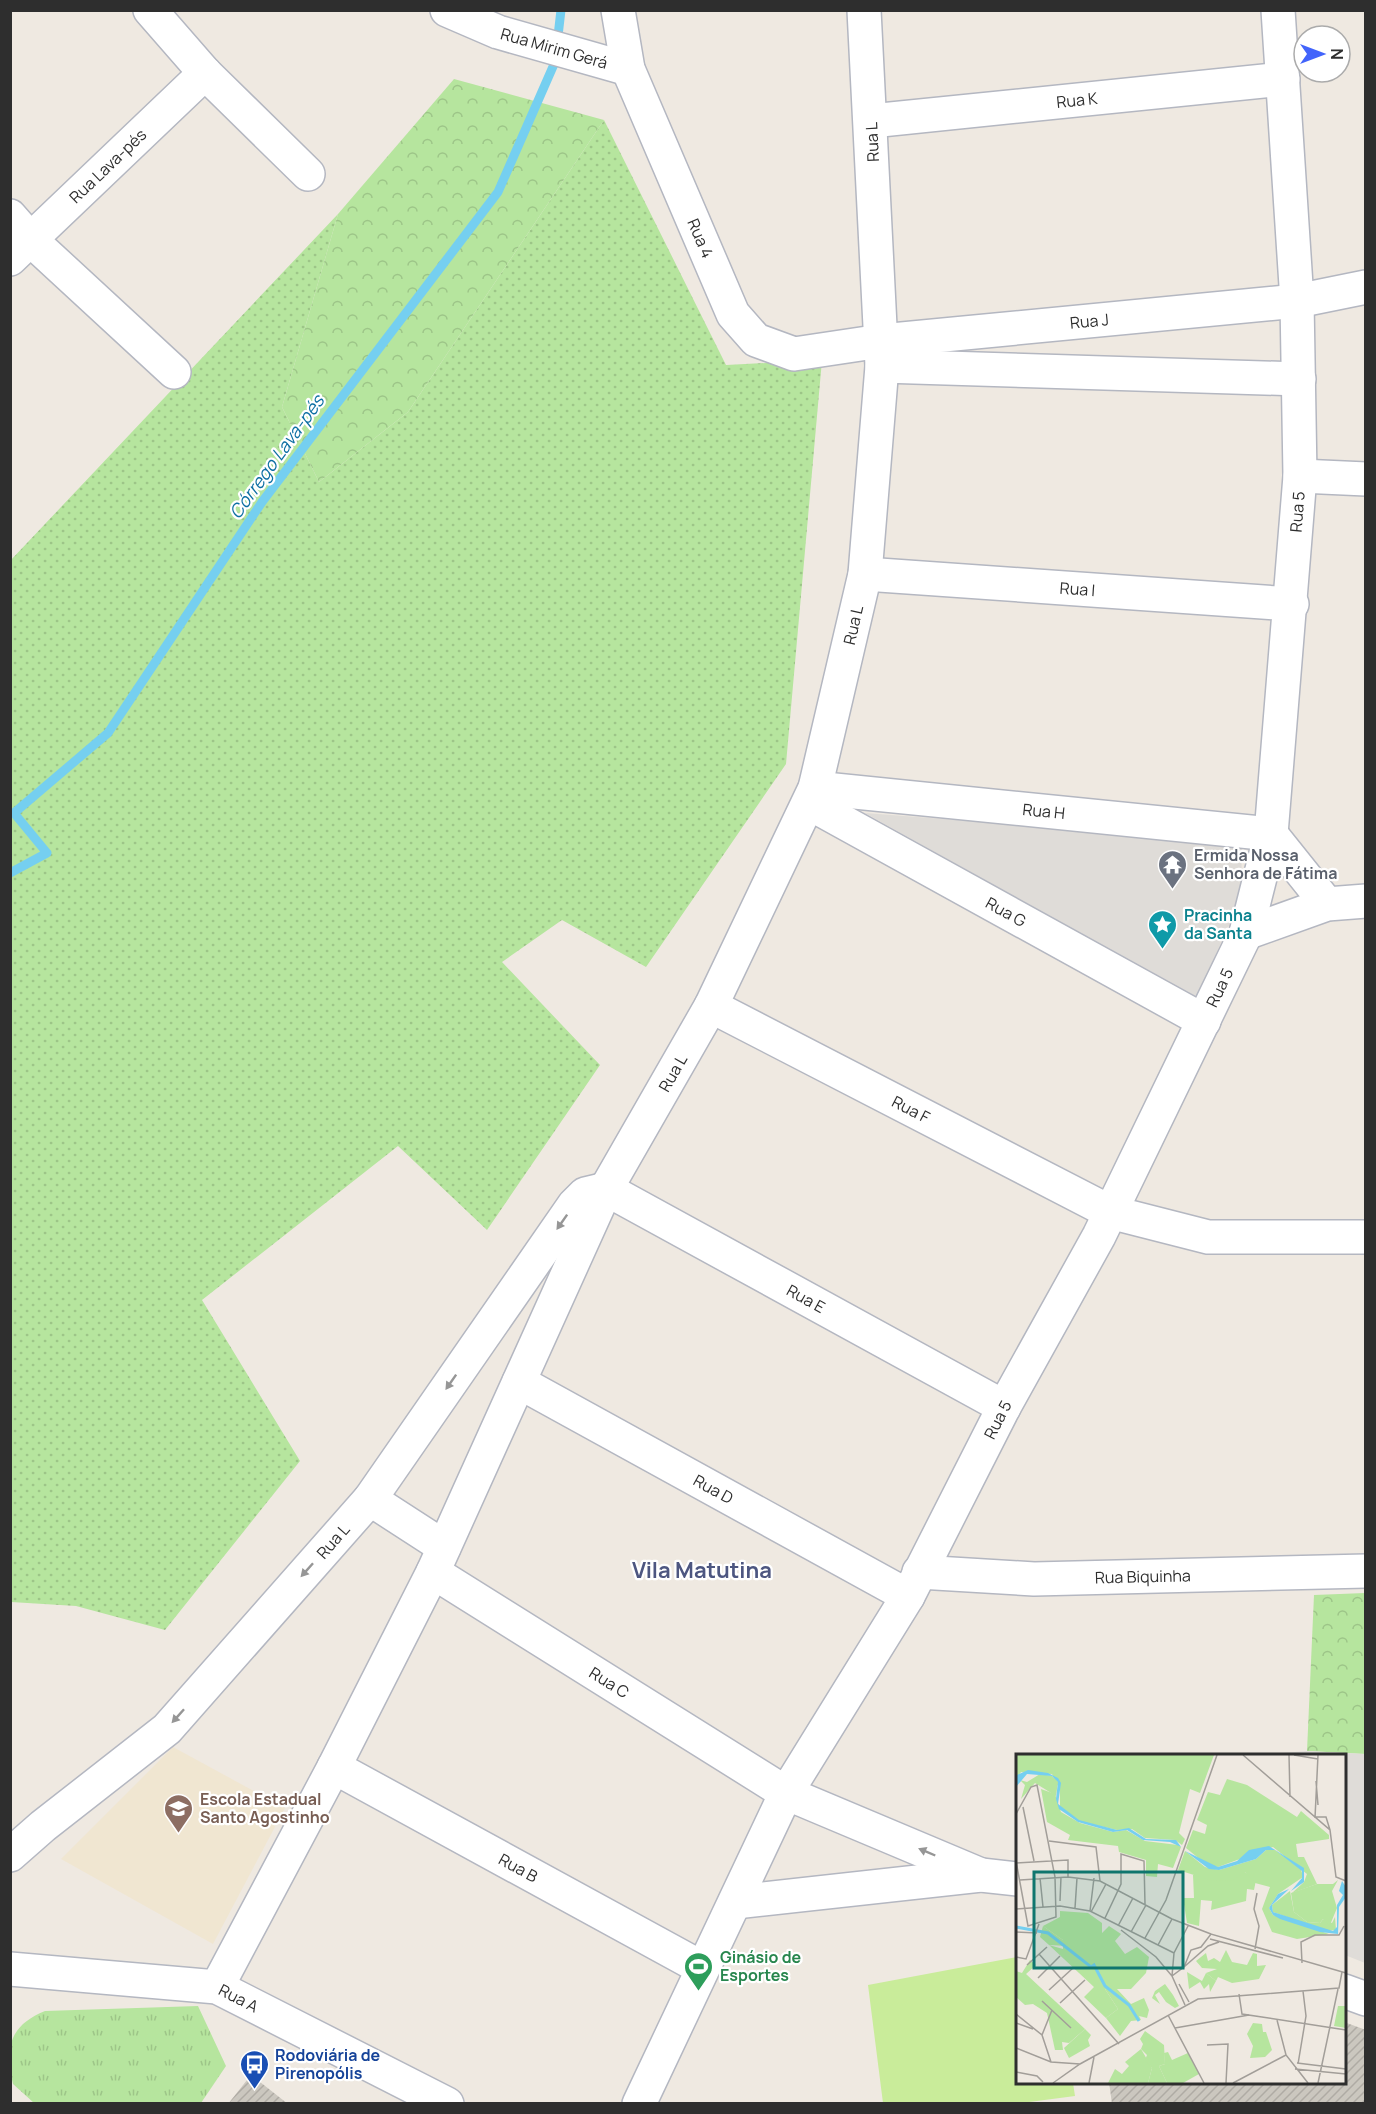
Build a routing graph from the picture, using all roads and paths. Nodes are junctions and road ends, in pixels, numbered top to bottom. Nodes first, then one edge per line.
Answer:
1 (150, 10) edge
2 (447, 10) edge
3 (618, 10) edge
4 (864, 10) edge
5 (1278, 10) edge
6 (499, 21) edge
7 (628, 69) junction
8 (205, 73) junction
9 (1283, 79) junction
10 (871, 121) junction
11 (308, 174) dead end
12 (17, 238) edge
13 (1365, 287) edge
14 (1297, 301) junction
15 (882, 354) junction
16 (174, 372) dead end
17 (1299, 379) junction
18 (1300, 476) junction
19 (1365, 479) edge
20 (864, 574) junction
21 (1292, 604) junction
22 (812, 796) junction
23 (1271, 834) junction
24 (1365, 901) edge
25 (1328, 904) junction
26 (1246, 933) junction
27 (711, 1006) junction
28 (1204, 1021) junction
29 (606, 1189) junction
30 (1110, 1212) junction
31 (1365, 1237) edge
32 (519, 1382) junction
33 (1004, 1407) junction
34 (370, 1499) junction
35 (438, 1560) junction
36 (1365, 1571) edge
37 (913, 1584) junction
38 (334, 1767) junction
39 (786, 1793) junction
40 (10, 1856) edge
41 (981, 1875) junction
42 (1016, 1879) edge
43 (735, 1902) junction
44 (702, 1968) junction
45 (10, 1969) edge
46 (217, 1987) junction
47 (1346, 1992) edge
48 (1365, 1999) edge
49 (447, 2103) edge
50 (639, 2103) edge

1 - 8 street
2 - 6 street, Rua Mirim Gerá
3 - 7 street, Rua 4
4 - 10 street, Rua L
5 - 9 street, Rua 5
6 - 7 street, Rua Mirim Gerá
7 - 15 street, Rua 4
8 - 11 street
8 - 12 street, Rua Lava-pés
9 - 10 street, Rua K
9 - 14 street, Rua 5
10 - 15 street, Rua L
12 - 16 street
13 - 14 street, Rua J
14 - 15 street, Rua J
14 - 17 street, Rua 5
15 - 17 street
15 - 20 street, Rua L
17 - 18 street, Rua 5
18 - 19 street
18 - 21 street, Rua 5
20 - 21 street, Rua I
20 - 22 street, Rua L
21 - 23 street, Rua 5
22 - 23 street, Rua H
22 - 27 street, Rua L
22 - 28 street, Rua G
23 - 25 street
23 - 26 street, Rua 5
24 - 25 street
25 - 26 street
26 - 28 street, Rua 5
27 - 29 street, Rua L
27 - 30 street, Rua F
28 - 30 street, Rua 5
29 - 32 street, Rua L
29 - 33 street, Rua E
29 -> 34 street, Rua L
30 - 31 street
30 - 33 street, Rua 5
32 - 35 street, Rua L
32 - 37 street, Rua D
33 - 37 street, Rua 5
34 - 35 street, Rua C
34 -> 40 street, Rua L
35 - 38 street, Rua L
35 - 39 street, Rua C
36 - 37 street, Rua Biquinha
37 - 39 street, Rua 5
38 - 44 street, Rua B
38 - 46 street, Rua L
41 -> 39 street, Rua C
39 - 43 street, Rua 5
41 - 42 street
41 - 43 street
43 - 44 street, Rua 5
44 - 50 street, Rua 5
45 - 46 street, Rua A
46 - 49 street, Rua A
47 - 48 street

